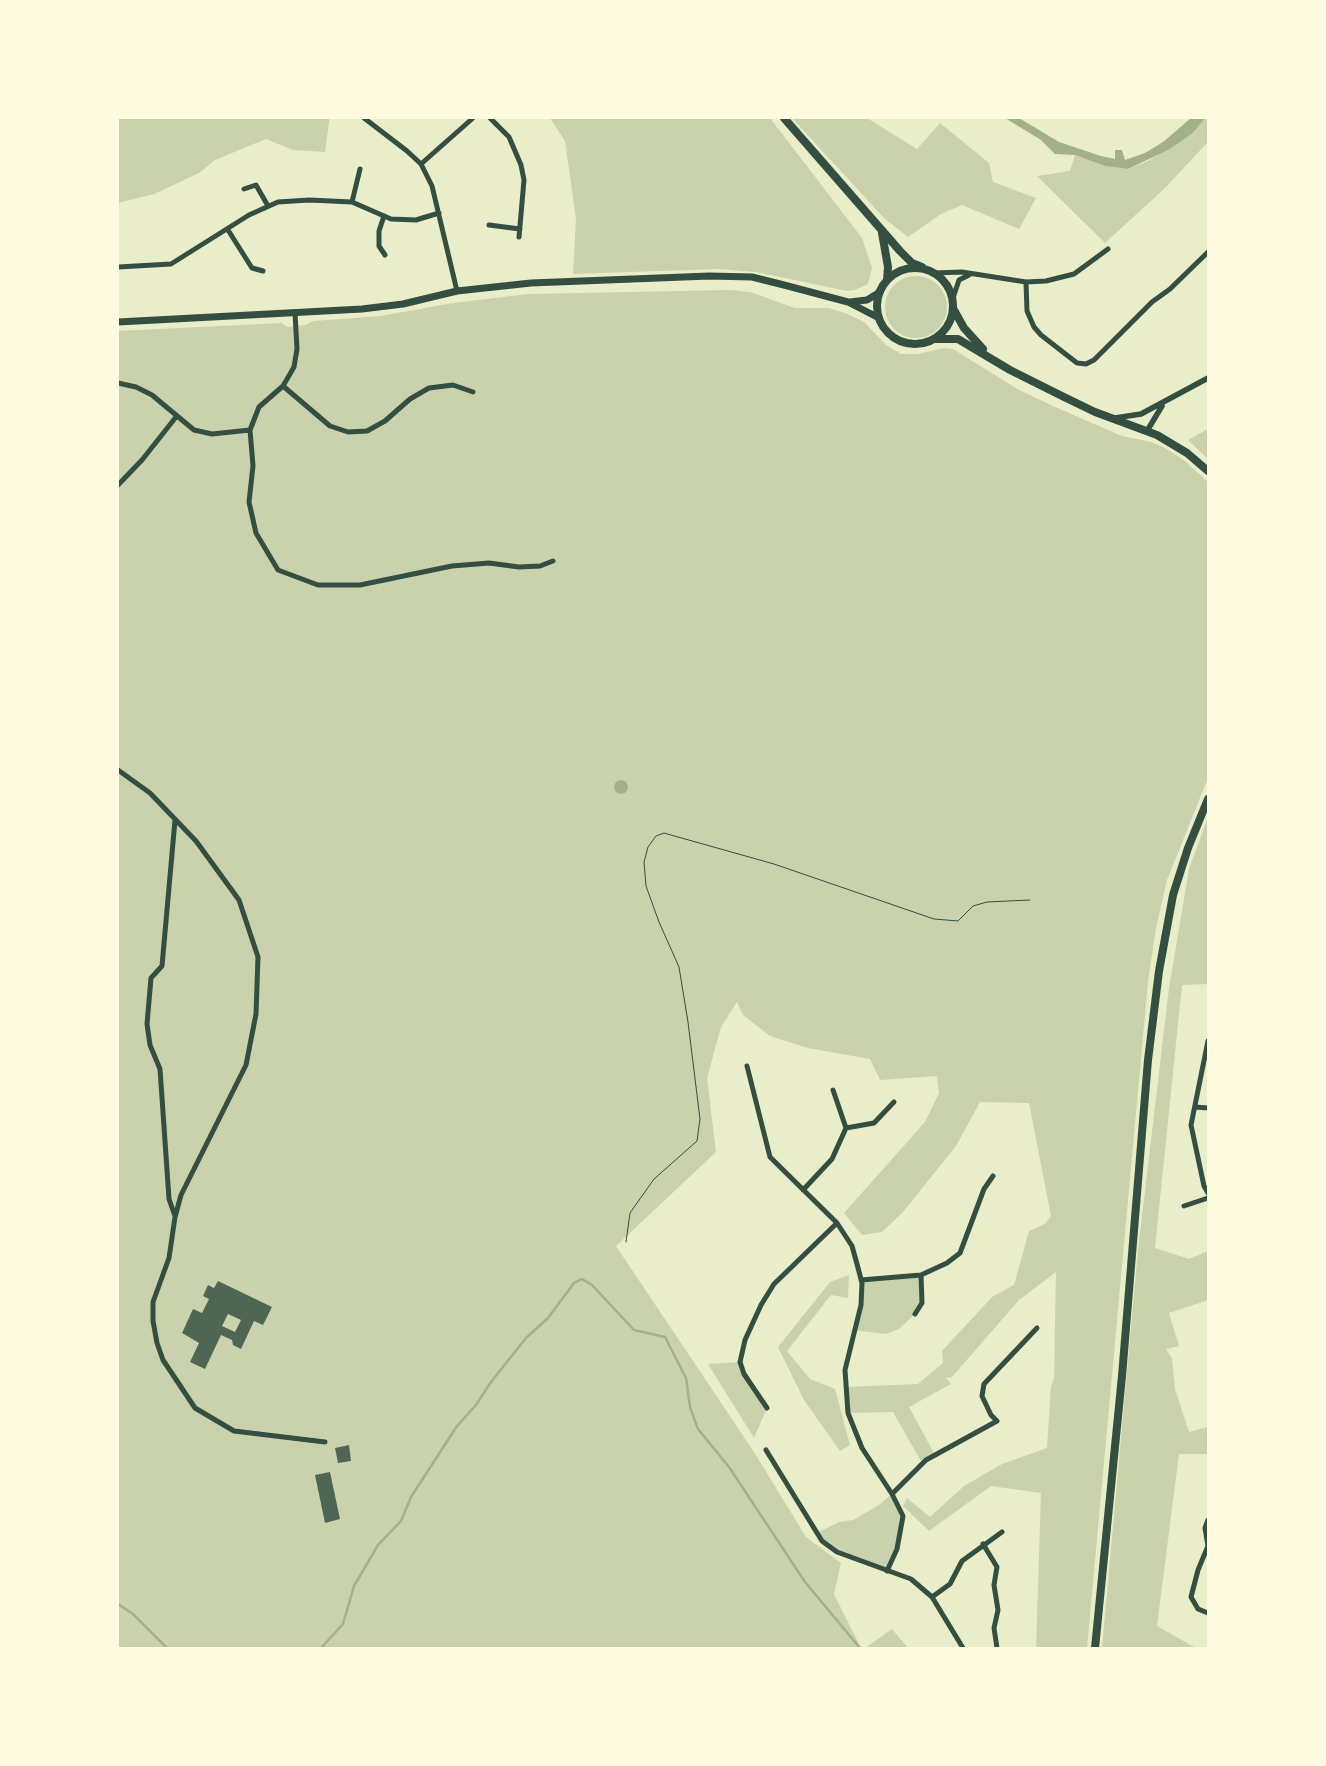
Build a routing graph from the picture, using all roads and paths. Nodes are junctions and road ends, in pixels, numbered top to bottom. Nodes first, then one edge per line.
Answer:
1 (364, 118) edge
2 (473, 118) edge
3 (490, 118) edge
4 (784, 118) edge
5 (421, 164) junction
6 (360, 169) dead end
7 (244, 189) dead end
8 (352, 202) junction
9 (268, 206) junction
10 (439, 213) junction
11 (384, 216) junction
12 (489, 225) dead end
13 (879, 226) junction
14 (520, 229) junction
15 (228, 230) junction
16 (519, 237) dead end
17 (1108, 249) dead end
18 (1208, 252) edge
19 (385, 255) dead end
20 (118, 267) edge
21 (263, 271) dead end
22 (931, 272) junction
23 (972, 274) junction
24 (887, 280) junction
25 (1026, 282) junction
26 (457, 291) junction
27 (880, 292) junction
28 (953, 298) junction
29 (848, 302) junction
30 (954, 308) junction
31 (296, 312) junction
32 (879, 318) junction
33 (118, 322) edge
34 (936, 339) junction
35 (992, 359) junction
36 (1208, 378) edge
37 (118, 383) edge
38 (283, 386) junction
39 (473, 392) dead end
40 (1167, 402) junction
41 (176, 416) junction
42 (1111, 418) junction
43 (250, 430) junction
44 (1147, 431) junction
45 (1208, 471) edge
46 (118, 485) edge
47 (553, 561) dead end
48 (118, 770) edge
49 (1208, 799) edge
50 (175, 820) junction
51 (1030, 900) dead end
52 (1208, 1042) edge
53 (747, 1066) dead end
54 (833, 1090) dead end
55 (894, 1102) dead end
56 (1196, 1107) junction
57 (1208, 1108) edge
58 (846, 1128) junction
59 (993, 1176) dead end
60 (803, 1190) junction
61 (1208, 1193) edge
62 (1208, 1198) edge
63 (1184, 1206) dead end
64 (175, 1217) junction
65 (837, 1223) junction
66 (626, 1242) dead end
67 (921, 1275) junction
68 (861, 1280) junction
69 (915, 1314) dead end
70 (1037, 1328) dead end
71 (767, 1408) dead end
72 (325, 1442) dead end
73 (766, 1450) dead end
74 (892, 1494) junction
75 (1208, 1520) edge
76 (1002, 1532) dead end
77 (983, 1544) junction
78 (888, 1571) junction
79 (932, 1597) junction
80 (1208, 1613) edge
81 (963, 1648) edge
82 (996, 1648) edge
83 (1096, 1648) edge

1 - 5 street
2 - 5 street
3 - 14 street
4 - 13 highway
5 - 10 street
6 - 8 street
7 - 9 street
8 - 9 street
8 - 11 street
9 - 15 street
10 - 11 street
10 - 26 street
11 - 19 street
12 - 14 street
13 - 22 highway
13 - 24 highway
14 - 16 street
15 - 20 street
15 - 21 street
17 - 25 street
18 - 25 street
22 - 23 street
22 - 24 highway
22 - 28 highway
23 - 25 street
23 - 28 street
24 - 27 highway
26 - 29 main road
26 - 31 main road
27 - 29 main road
27 - 32 highway
28 - 30 highway
29 - 32 main road
30 - 34 highway
30 - 35 highway
31 - 33 main road
31 - 38 street
32 - 34 highway
34 - 35 highway
35 - 42 highway
36 - 40 street
37 - 41 street
38 - 39 street
38 - 43 street
40 - 42 street
40 - 44 street
41 - 43 street
41 - 46 street
42 - 44 highway
43 - 47 street
44 - 45 highway
48 - 50 street
49 - 83 highway
50 - 64 street
50 - 64 street
51 - 66 path
52 - 56 street
53 - 60 street
54 - 58 street
55 - 58 street
56 - 57 street
56 - 61 street
58 - 60 street
59 - 67 street
60 - 65 street
62 - 63 street
64 - 72 street
65 - 68 street
65 - 71 street
67 - 68 street
67 - 69 street
68 - 74 street
70 - 74 street
73 - 78 street
74 - 78 street
75 - 80 street
76 - 77 street
77 - 79 street
77 - 82 street
78 - 79 street
79 - 81 street

